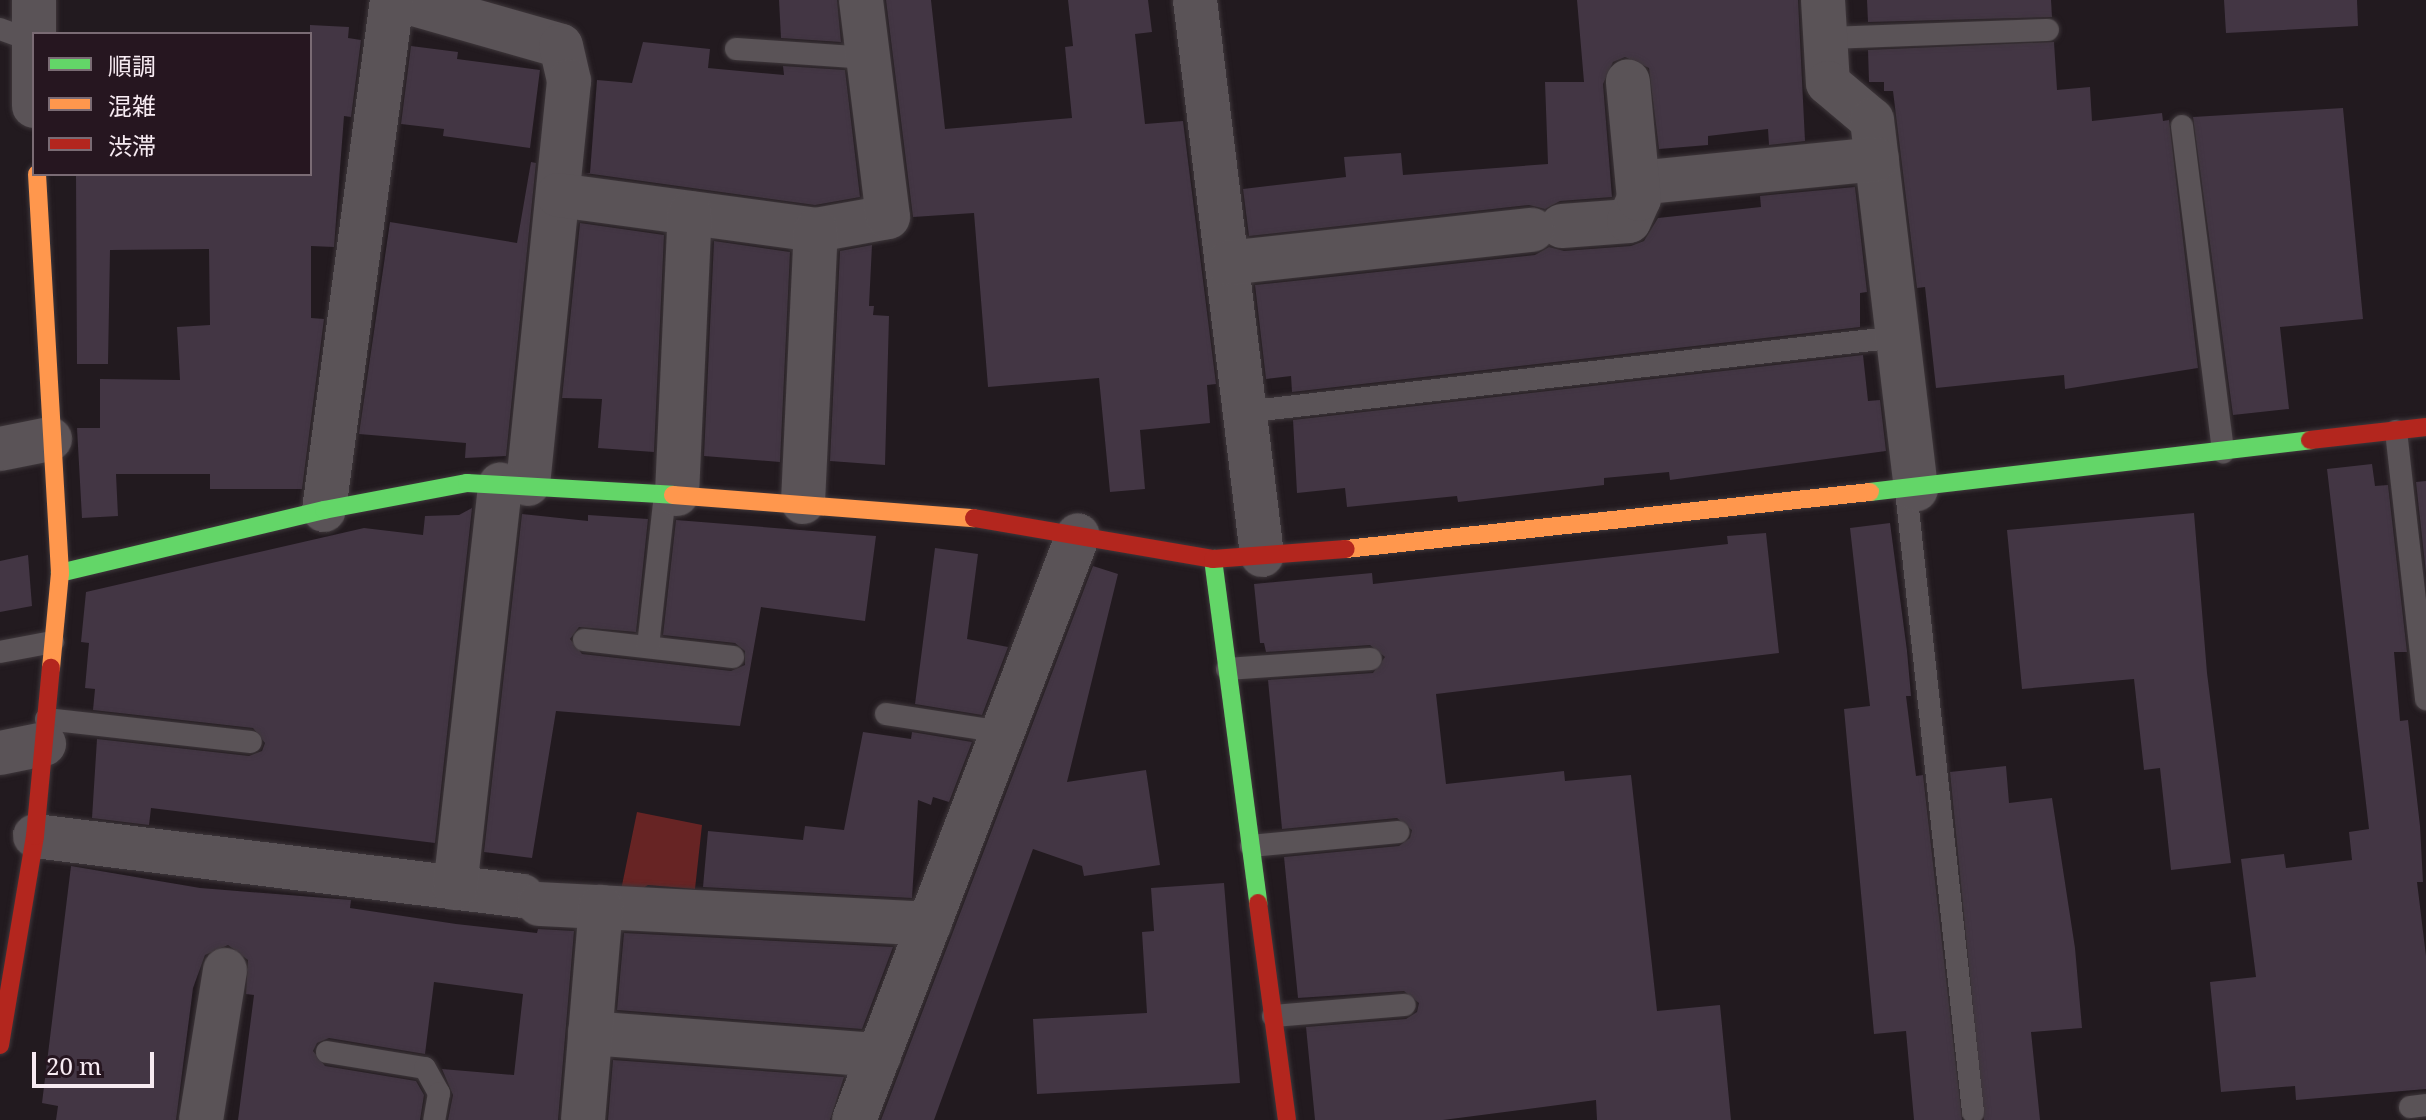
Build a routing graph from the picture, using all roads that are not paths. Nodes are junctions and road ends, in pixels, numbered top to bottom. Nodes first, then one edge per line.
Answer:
1 (34, 0) edge
2 (392, 0) edge
3 (861, 0) edge
4 (1195, 0) edge
5 (424, 3) edge
6 (1824, 19) edge
7 (0, 29) edge
8 (2048, 30) dead end
9 (33, 32) edge
10 (32, 41) edge
11 (736, 49) dead end
12 (869, 58) junction
13 (1628, 82) dead end
14 (2182, 126) dead end
15 (1877, 159) junction
16 (37, 176) edge
17 (1638, 183) junction
18 (558, 195) junction
19 (690, 213) junction
20 (816, 230) junction
21 (1227, 263) junction
22 (1898, 337) junction
23 (1244, 412) junction
24 (2426, 427) edge
25 (2396, 431) junction
26 (50, 439) junction
27 (0, 449) edge
28 (2223, 452) junction
29 (514, 484) junction
30 (1911, 489) junction
31 (671, 494) junction
32 (803, 502) junction
33 (324, 510) junction
34 (1078, 535) junction
35 (1262, 555) junction
36 (1213, 559) junction
37 (60, 573) junction
38 (584, 640) dead end
39 (53, 642) junction
40 (648, 646) junction
41 (0, 652) edge
42 (733, 657) dead end
43 (1371, 659) dead end
44 (1227, 669) junction
45 (2426, 699) edge
46 (886, 714) dead end
47 (45, 732) junction
48 (1002, 732) junction
49 (251, 742) dead end
50 (0, 753) edge
51 (1398, 832) dead end
52 (35, 836) junction
53 (1251, 846) junction
54 (455, 888) junction
55 (601, 907) junction
56 (11, 914) edge
57 (929, 924) junction
58 (225, 970) dead end
59 (1405, 1005) dead end
60 (1273, 1016) junction
61 (590, 1033) junction
62 (0, 1045) edge
63 (327, 1052) dead end
64 (879, 1055) junction
65 (1973, 1112) dead end
66 (201, 1120) edge
67 (434, 1120) edge
68 (583, 1120) edge
69 (854, 1120) edge
70 (1287, 1120) edge

1 - 9 street
2 - 33 street
3 - 12 street
4 - 21 street
5 - 18 street
6 - 8 lane
6 - 15 street
7 - 10 lane
11 - 12 lane
12 - 20 street
13 - 17 street
14 - 28 lane
15 - 17 street
15 - 22 street
16 - 26 street
17 - 21 street
18 - 19 street
18 - 29 street
19 - 20 street
19 - 31 street
20 - 32 street
21 - 23 street
22 - 23 lane
22 - 30 street
23 - 35 street
24 - 25 street
25 - 28 street
25 - 45 lane
26 - 27 street
26 - 37 street
28 - 30 street
29 - 31 street
29 - 33 street
29 - 54 street
30 - 35 street
30 - 65 lane
31 - 32 street
31 - 40 lane
32 - 34 street
33 - 37 street
34 - 36 street
34 - 48 street
35 - 36 street
36 - 44 street
37 - 39 street
38 - 40 lane
39 - 41 lane
39 - 47 street
40 - 42 lane
43 - 44 lane
44 - 53 street
46 - 48 lane
47 - 49 lane
47 - 50 street
47 - 52 street
48 - 57 street
51 - 53 lane
52 - 54 street
52 - 56 street
53 - 60 street
54 - 55 street
55 - 57 street
55 - 61 street
56 - 62 street
57 - 64 street
58 - 66 street
59 - 60 lane
60 - 70 street
61 - 64 street
61 - 68 street
63 - 67 lane
64 - 69 street

